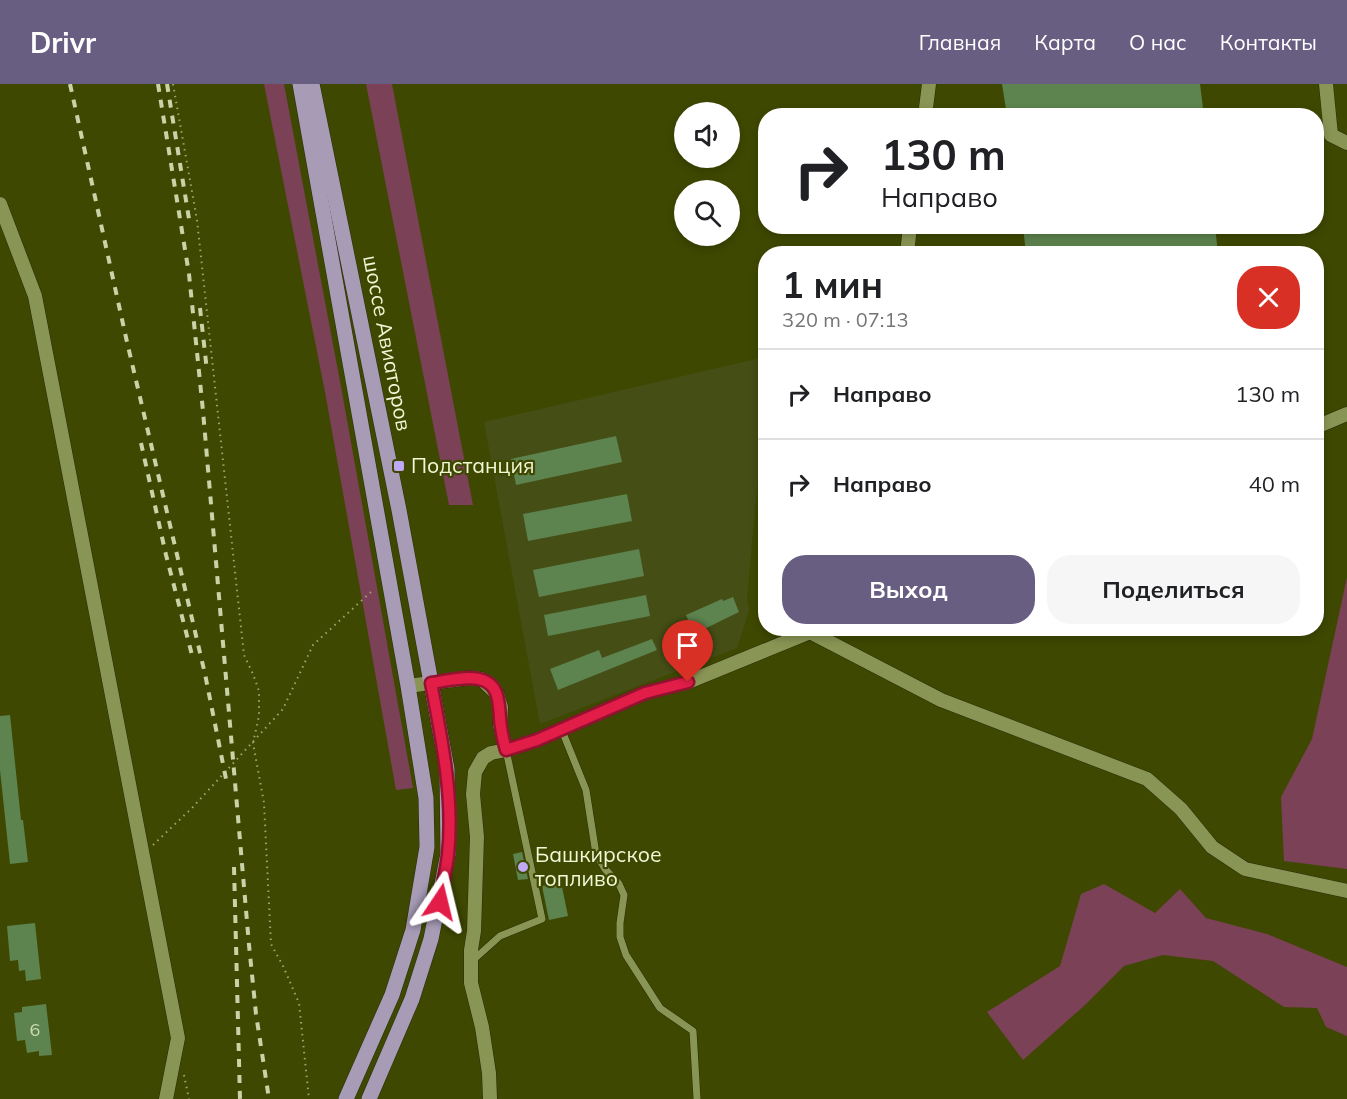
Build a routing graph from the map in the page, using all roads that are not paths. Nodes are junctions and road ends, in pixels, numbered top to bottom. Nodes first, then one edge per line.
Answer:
1 (300, 84) edge
2 (312, 84) edge
3 (929, 84) edge
4 (1326, 84) edge
5 (926, 108) edge
6 (1347, 143) edge
7 (1, 213) edge
8 (1347, 414) edge
9 (1324, 424) edge
10 (803, 636) edge
11 (824, 636) edge
12 (431, 683) junction
13 (408, 686) junction
14 (563, 733) dead end
15 (506, 750) junction
16 (1347, 891) edge
17 (471, 961) junction
18 (166, 1099) edge
19 (346, 1099) edge
20 (369, 1099) edge
21 (490, 1099) edge
22 (697, 1099) edge

1 - 13 main road, шоссе Авиаторов
2 - 12 main road, шоссе Авиаторов
3 - 5 street
4 - 6 street
7 - 18 street
8 - 9 street
10 - 15 street
11 - 16 street
12 - 13 street
12 - 15 street
12 - 20 main road, шоссе Авиаторов
13 - 19 main road, шоссе Авиаторов
14 - 22 lane
15 - 17 street
15 - 17 lane
17 - 21 street

